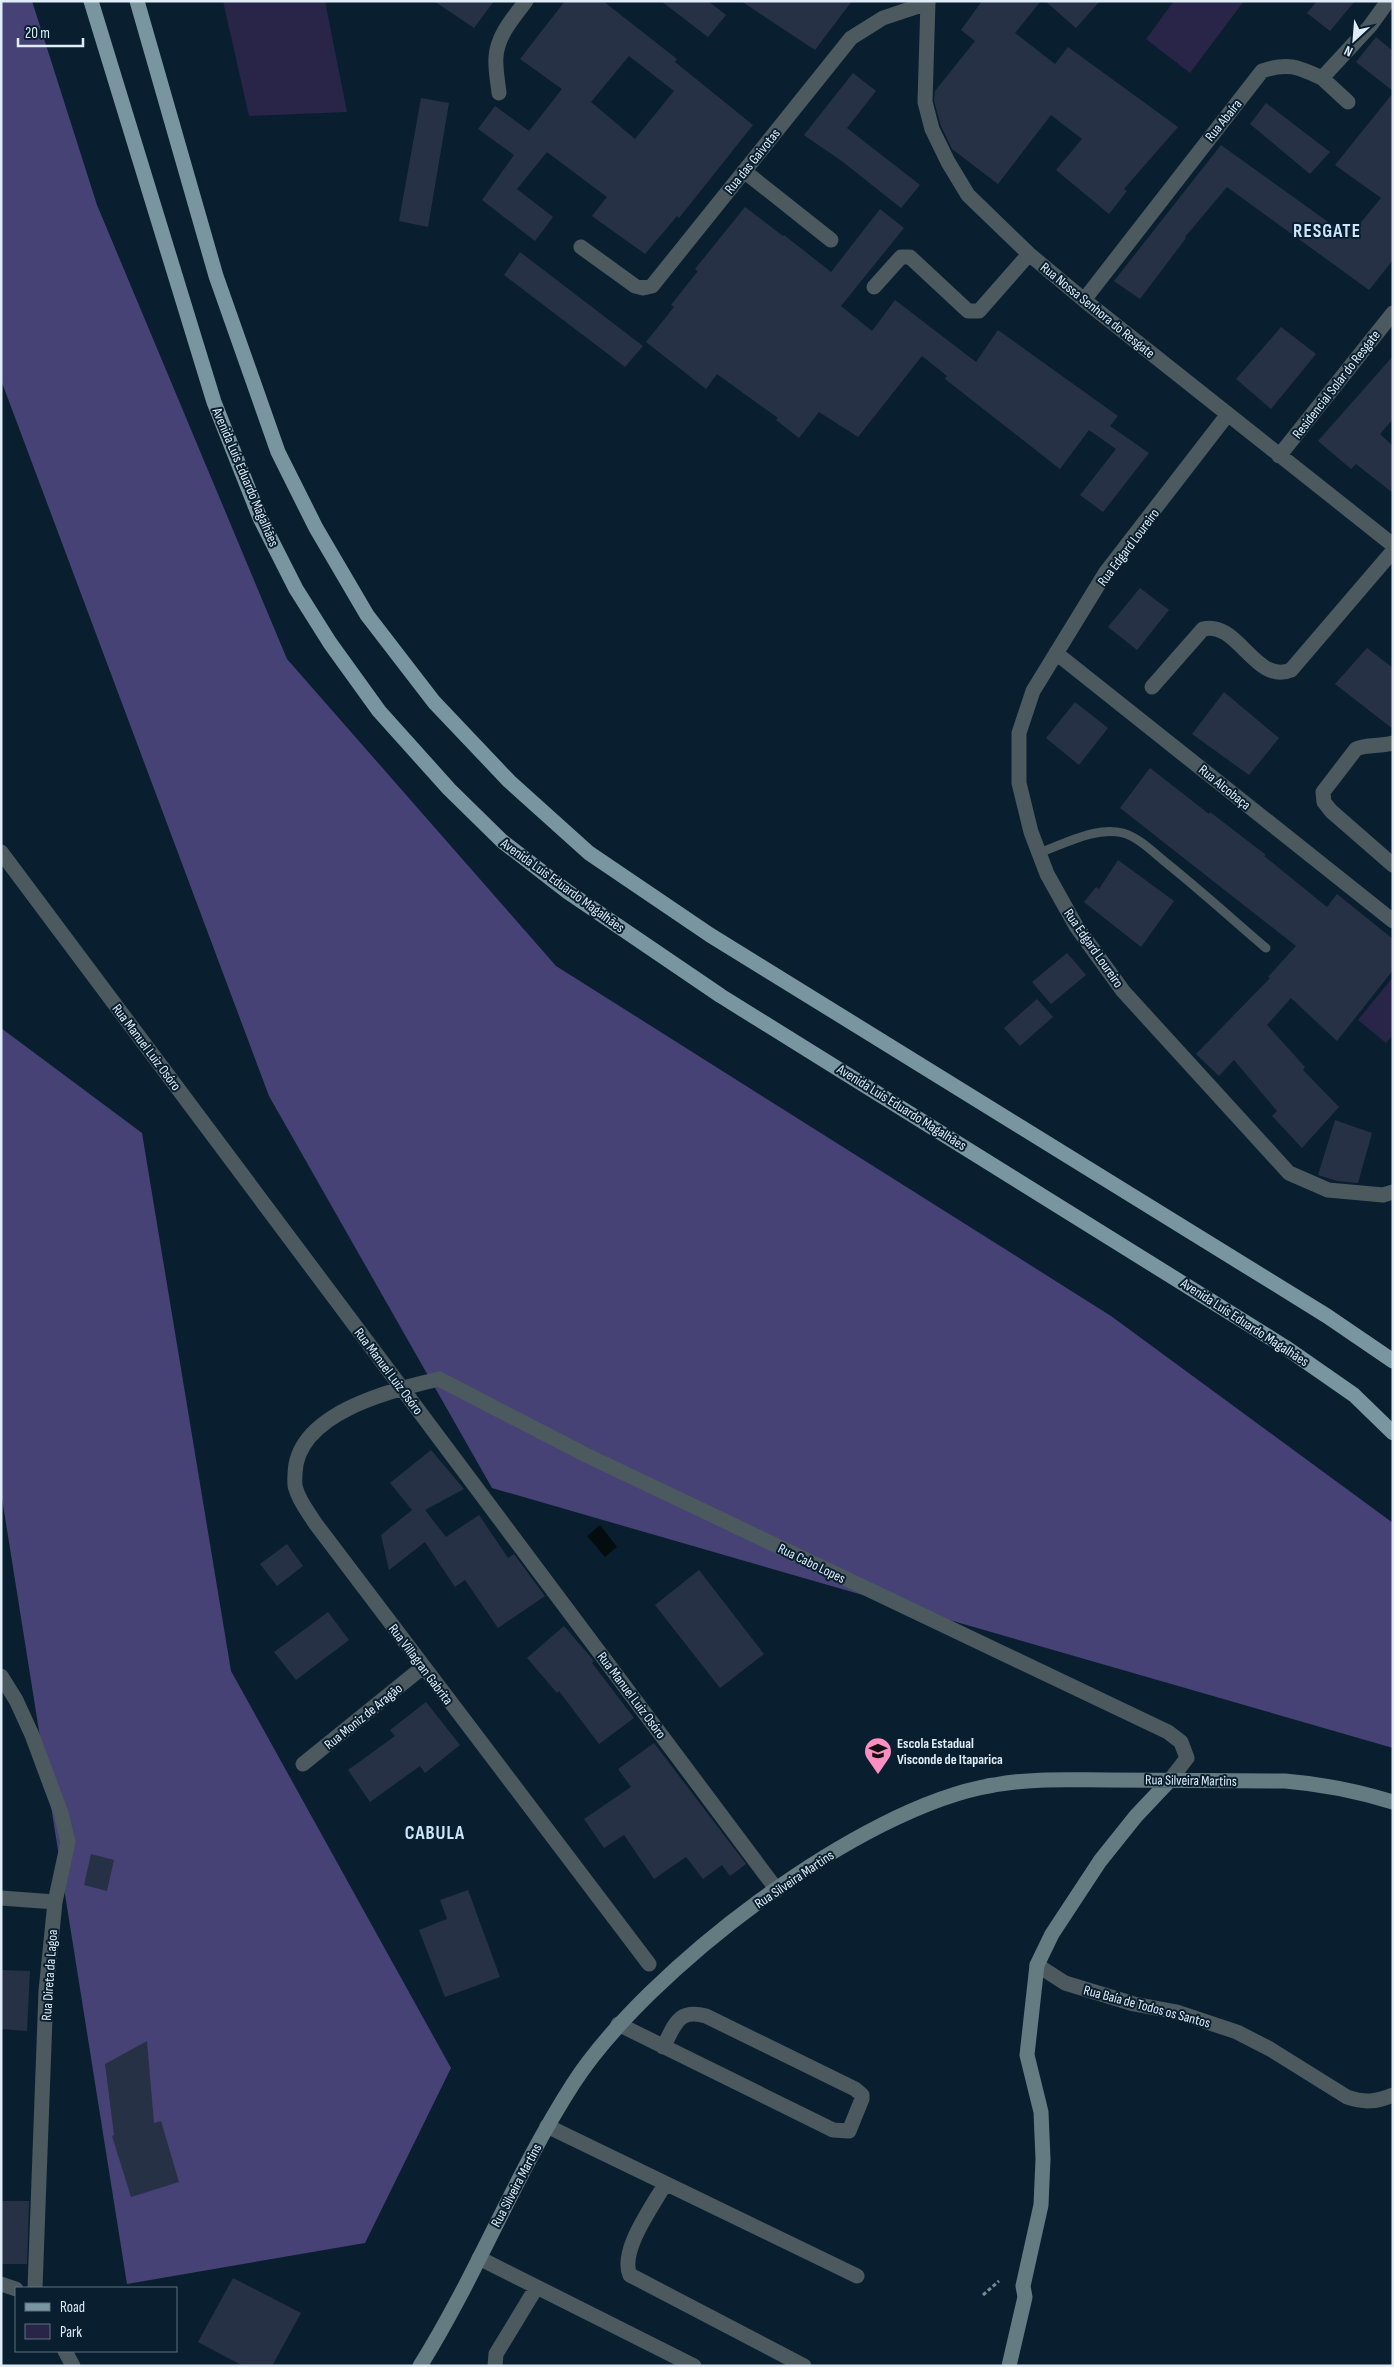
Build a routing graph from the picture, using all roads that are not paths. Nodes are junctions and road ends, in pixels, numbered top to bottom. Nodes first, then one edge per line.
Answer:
1 (91, 1) edge
2 (137, 1) edge
3 (526, 1) edge
4 (1388, 1) edge
5 (928, 2) edge
6 (1322, 78) junction
7 (499, 93) dead end
8 (1348, 102) dead end
9 (744, 171) junction
10 (831, 240) dead end
11 (581, 247) dead end
12 (1029, 254) junction
13 (874, 287) dead end
14 (1084, 300) junction
15 (1393, 313) edge
16 (1228, 414) junction
17 (1279, 456) junction
18 (1393, 545) edge
19 (1393, 551) edge
20 (1056, 653) junction
21 (1152, 687) dead end
22 (1393, 742) edge
23 (1, 852) edge
24 (1039, 853) junction
25 (1393, 865) edge
26 (1393, 921) edge
27 (1266, 948) dead end
28 (1393, 1192) edge
29 (1393, 1361) edge
30 (402, 1387) junction
31 (1393, 1433) edge
32 (423, 1667) junction
33 (1, 1676) edge
34 (303, 1764) dead end
35 (1170, 1780) junction
36 (1393, 1802) edge
37 (777, 1890) junction
38 (1, 1898) edge
39 (55, 1902) junction
40 (649, 1964) dead end
41 (1037, 1965) junction
42 (618, 2024) junction
43 (663, 2048) junction
44 (1393, 2094) edge
45 (547, 2126) junction
46 (665, 2184) junction
47 (478, 2258) junction
48 (857, 2276) dead end
49 (1, 2284) edge
50 (1023, 2286) junction
51 (35, 2287) edge
52 (536, 2288) junction
53 (15, 2289) edge
54 (66, 2352) edge
55 (73, 2366) edge
56 (420, 2366) edge
57 (495, 2366) edge
58 (694, 2366) edge
59 (804, 2366) edge
60 (1001, 2366) edge
61 (1010, 2366) edge

1 - 31 main road, Avenida Luís Eduardo Magalhães
2 - 29 main road
3 - 7 street
4 - 6 street
5 - 9 street, Rua das Gaivotas
5 - 12 street, Rua Nossa Senhora do Resgate
6 - 8 street, Rua Abaíra
6 - 14 street, Rua Abaíra
9 - 10 street
9 - 11 street, Rua das Gaivotas
12 - 13 street
12 - 14 street, Rua Nossa Senhora do Resgate
14 - 16 street, Rua Nossa Senhora do Resgate
15 - 17 street, Residencial Solar do Resgate
16 - 17 street, Rua Nossa Senhora do Resgate
16 - 20 street, Rua Edgard Loureiro
17 - 18 street, Rua Nossa Senhora do Resgate
19 - 21 street
20 - 24 street, Rua Edgard Loureiro
20 - 26 street, Rua Alcobaça
22 - 25 street
23 - 30 street, Rua Manuel Luiz Osóro
24 - 27 lane
24 - 28 street, Rua Edgard Loureiro
30 - 32 street, Rua Villagran Gabrita
30 - 35 street, Rua Cabo Lopes
30 - 37 street, Rua Manuel Luiz Osóro
32 - 34 street, Rua Moniz de Aragão
32 - 40 street, Rua Villagran Gabrita
33 - 39 street, Rua Direta da Lagoa
35 - 36 main road, Rua Silveira Martins
35 - 37 main road, Rua Silveira Martins
35 - 41 main road
37 - 42 main road, Rua Silveira Martins
38 - 39 street
39 - 51 street, Rua Direta da Lagoa
41 - 44 street, Rua Baía de Todos os Santos
41 - 50 main road
42 - 43 street
42 - 45 main road, Rua Silveira Martins
43 - 43 street
45 - 46 street
45 - 47 main road, Rua Silveira Martins
46 - 48 street
46 - 59 street
47 - 52 street
47 - 56 main road, Rua Silveira Martins
49 - 53 street
50 - 60 main road
50 - 61 main road
52 - 57 street
52 - 58 street
54 - 55 street

